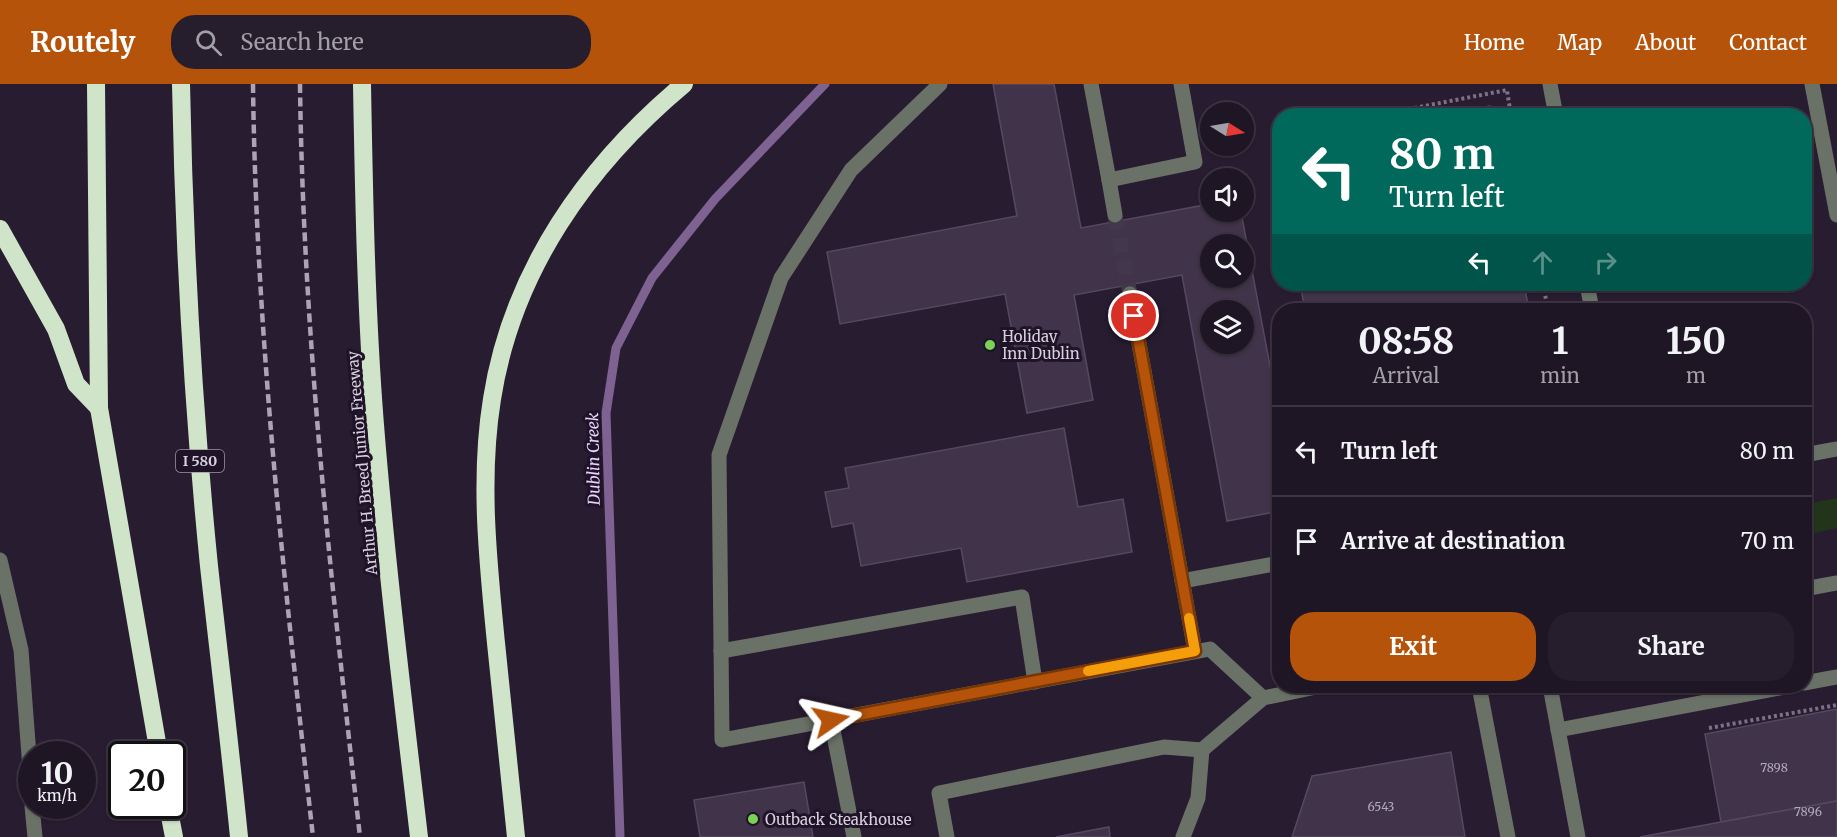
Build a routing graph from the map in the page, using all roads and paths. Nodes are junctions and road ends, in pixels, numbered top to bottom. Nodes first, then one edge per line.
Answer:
1 (96, 84) edge
2 (181, 84) edge
3 (362, 84) edge
4 (684, 84) edge
5 (940, 84) edge
6 (1091, 84) edge
7 (1181, 84) edge
8 (1550, 84) edge
9 (1812, 84) edge
10 (1414, 108) edge
11 (1509, 108) edge
12 (1554, 108) edge
13 (1108, 180) junction
14 (1115, 215) tunnel mouth
15 (1837, 215) edge
16 (0, 229) edge
17 (1130, 294) tunnel mouth
18 (99, 408) junction
19 (1837, 449) edge
20 (1812, 454) edge
21 (0, 560) edge
22 (1272, 564) edge
23 (1182, 581) junction
24 (1837, 583) edge
25 (1812, 588) edge
26 (722, 651) junction
27 (1195, 651) junction
28 (1837, 676) edge
29 (1812, 681) edge
30 (1035, 682) junction
31 (1287, 693) edge
32 (1480, 693) edge
33 (1551, 693) edge
34 (1753, 693) edge
35 (1263, 698) junction
36 (1837, 705) edge
37 (831, 720) junction
38 (1700, 729) dead end
39 (1558, 730) junction
40 (28, 741) edge
41 (157, 741) edge
42 (1202, 750) junction
43 (33, 819) edge
44 (171, 819) edge
45 (34, 837) edge
46 (174, 837) edge
47 (239, 837) edge
48 (419, 837) edge
49 (516, 837) edge
50 (854, 837) edge
51 (948, 837) edge
52 (1184, 837) edge
53 (1508, 837) edge
54 (1578, 837) edge

1 - 18 highway
2 - 47 highway, I 580
3 - 48 highway, Arthur H. Breed Junior Freeway
4 - 49 highway
5 - 26 street
6 - 13 street
7 - 13 street
8 - 12 street
9 - 15 street
10 - 11 path
13 - 14 street
16 - 18 highway
17 - 23 street
18 - 41 highway
19 - 20 street
21 - 40 street
22 - 23 street
23 - 27 street
24 - 25 street
26 - 30 street
26 - 37 street
27 - 30 street
27 - 35 street
28 - 29 street
30 - 37 street
31 - 35 street
32 - 53 street
33 - 39 street
34 - 39 street
35 - 42 street
36 - 38 path
37 - 50 street
39 - 54 street
42 - 51 street
42 - 52 street
43 - 45 street
44 - 46 highway

